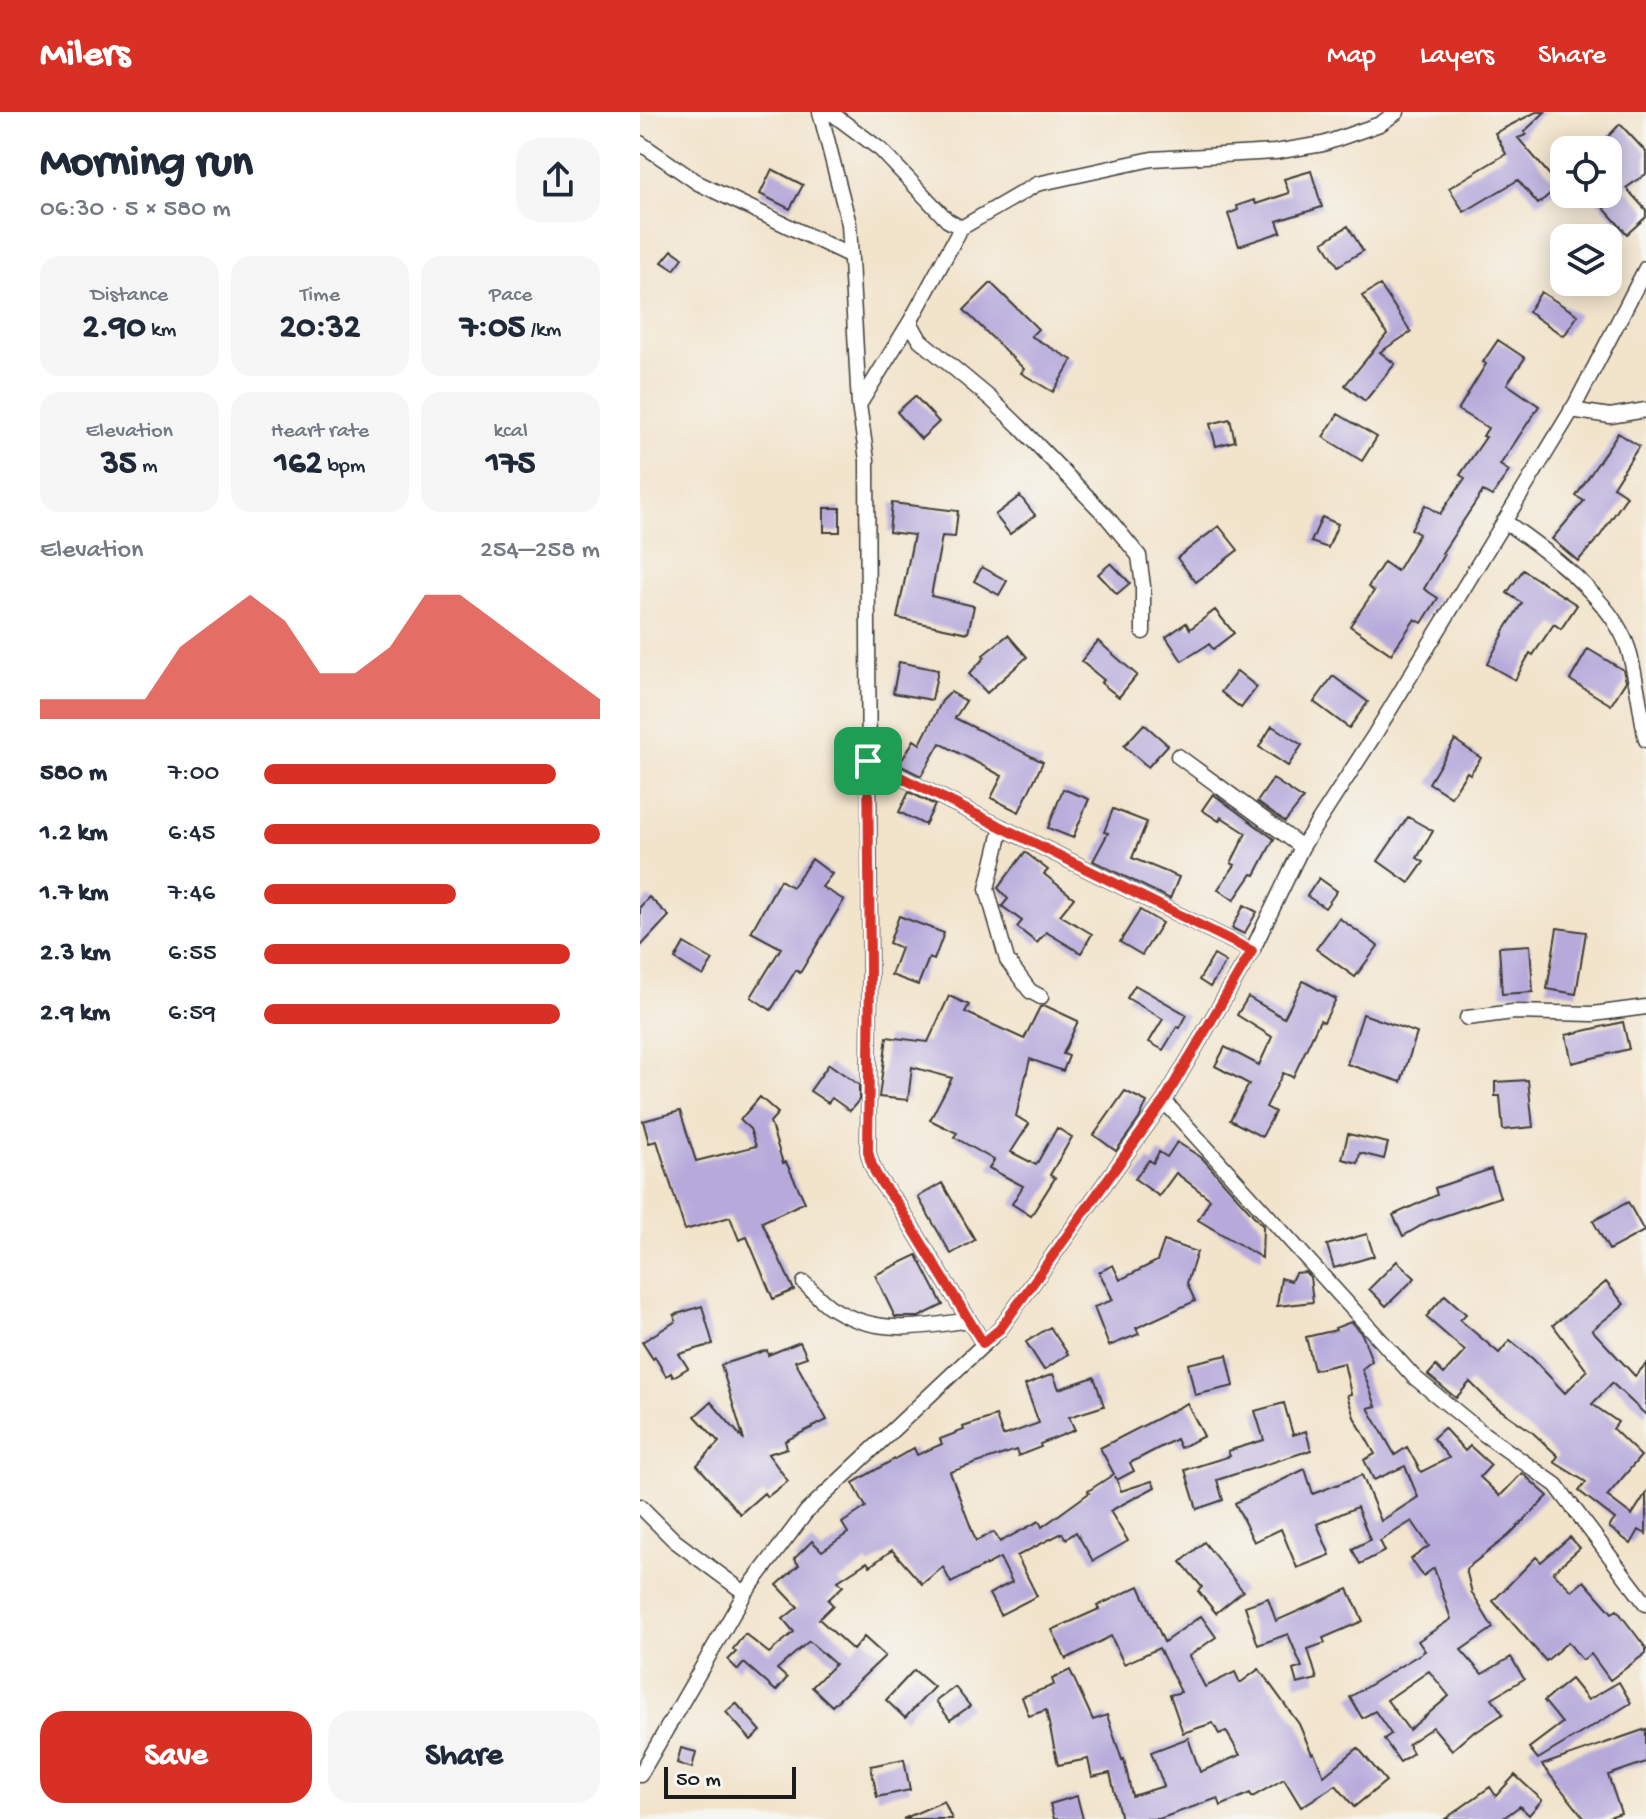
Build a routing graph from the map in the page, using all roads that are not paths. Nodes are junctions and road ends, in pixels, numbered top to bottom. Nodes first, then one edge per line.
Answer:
1 (820, 112) edge
2 (830, 112) edge
3 (1397, 112) edge
4 (640, 143) edge
5 (961, 228) junction
6 (851, 256) junction
7 (1646, 268) edge
8 (910, 322) junction
9 (859, 405) junction
10 (1571, 410) junction
11 (1646, 410) edge
12 (1504, 521) junction
13 (1143, 632) dead end
14 (1646, 740) edge
15 (1178, 756) dead end
16 (868, 761) junction
17 (1002, 827) junction
18 (1302, 847) junction
19 (1252, 951) junction
20 (1041, 997) dead end
21 (1646, 1007) edge
22 (1467, 1018) dead end
23 (1164, 1101) junction
24 (804, 1283) dead end
25 (968, 1320) junction
26 (983, 1343) junction
27 (640, 1506) edge
28 (745, 1593) junction
29 (1646, 1604) edge
30 (640, 1775) edge

1 - 6 street
2 - 5 street
3 - 5 street
4 - 6 street
5 - 8 street
6 - 9 street
7 - 10 street
8 - 9 street
8 - 13 street
9 - 16 street
10 - 11 street
10 - 12 street
12 - 14 street
12 - 18 street
15 - 18 street
16 - 17 street
16 - 25 street
17 - 19 street
17 - 20 street
18 - 19 street
19 - 23 street
21 - 22 street
23 - 26 street
23 - 29 street
24 - 25 street
25 - 26 street
26 - 28 street
27 - 28 street
28 - 30 street

